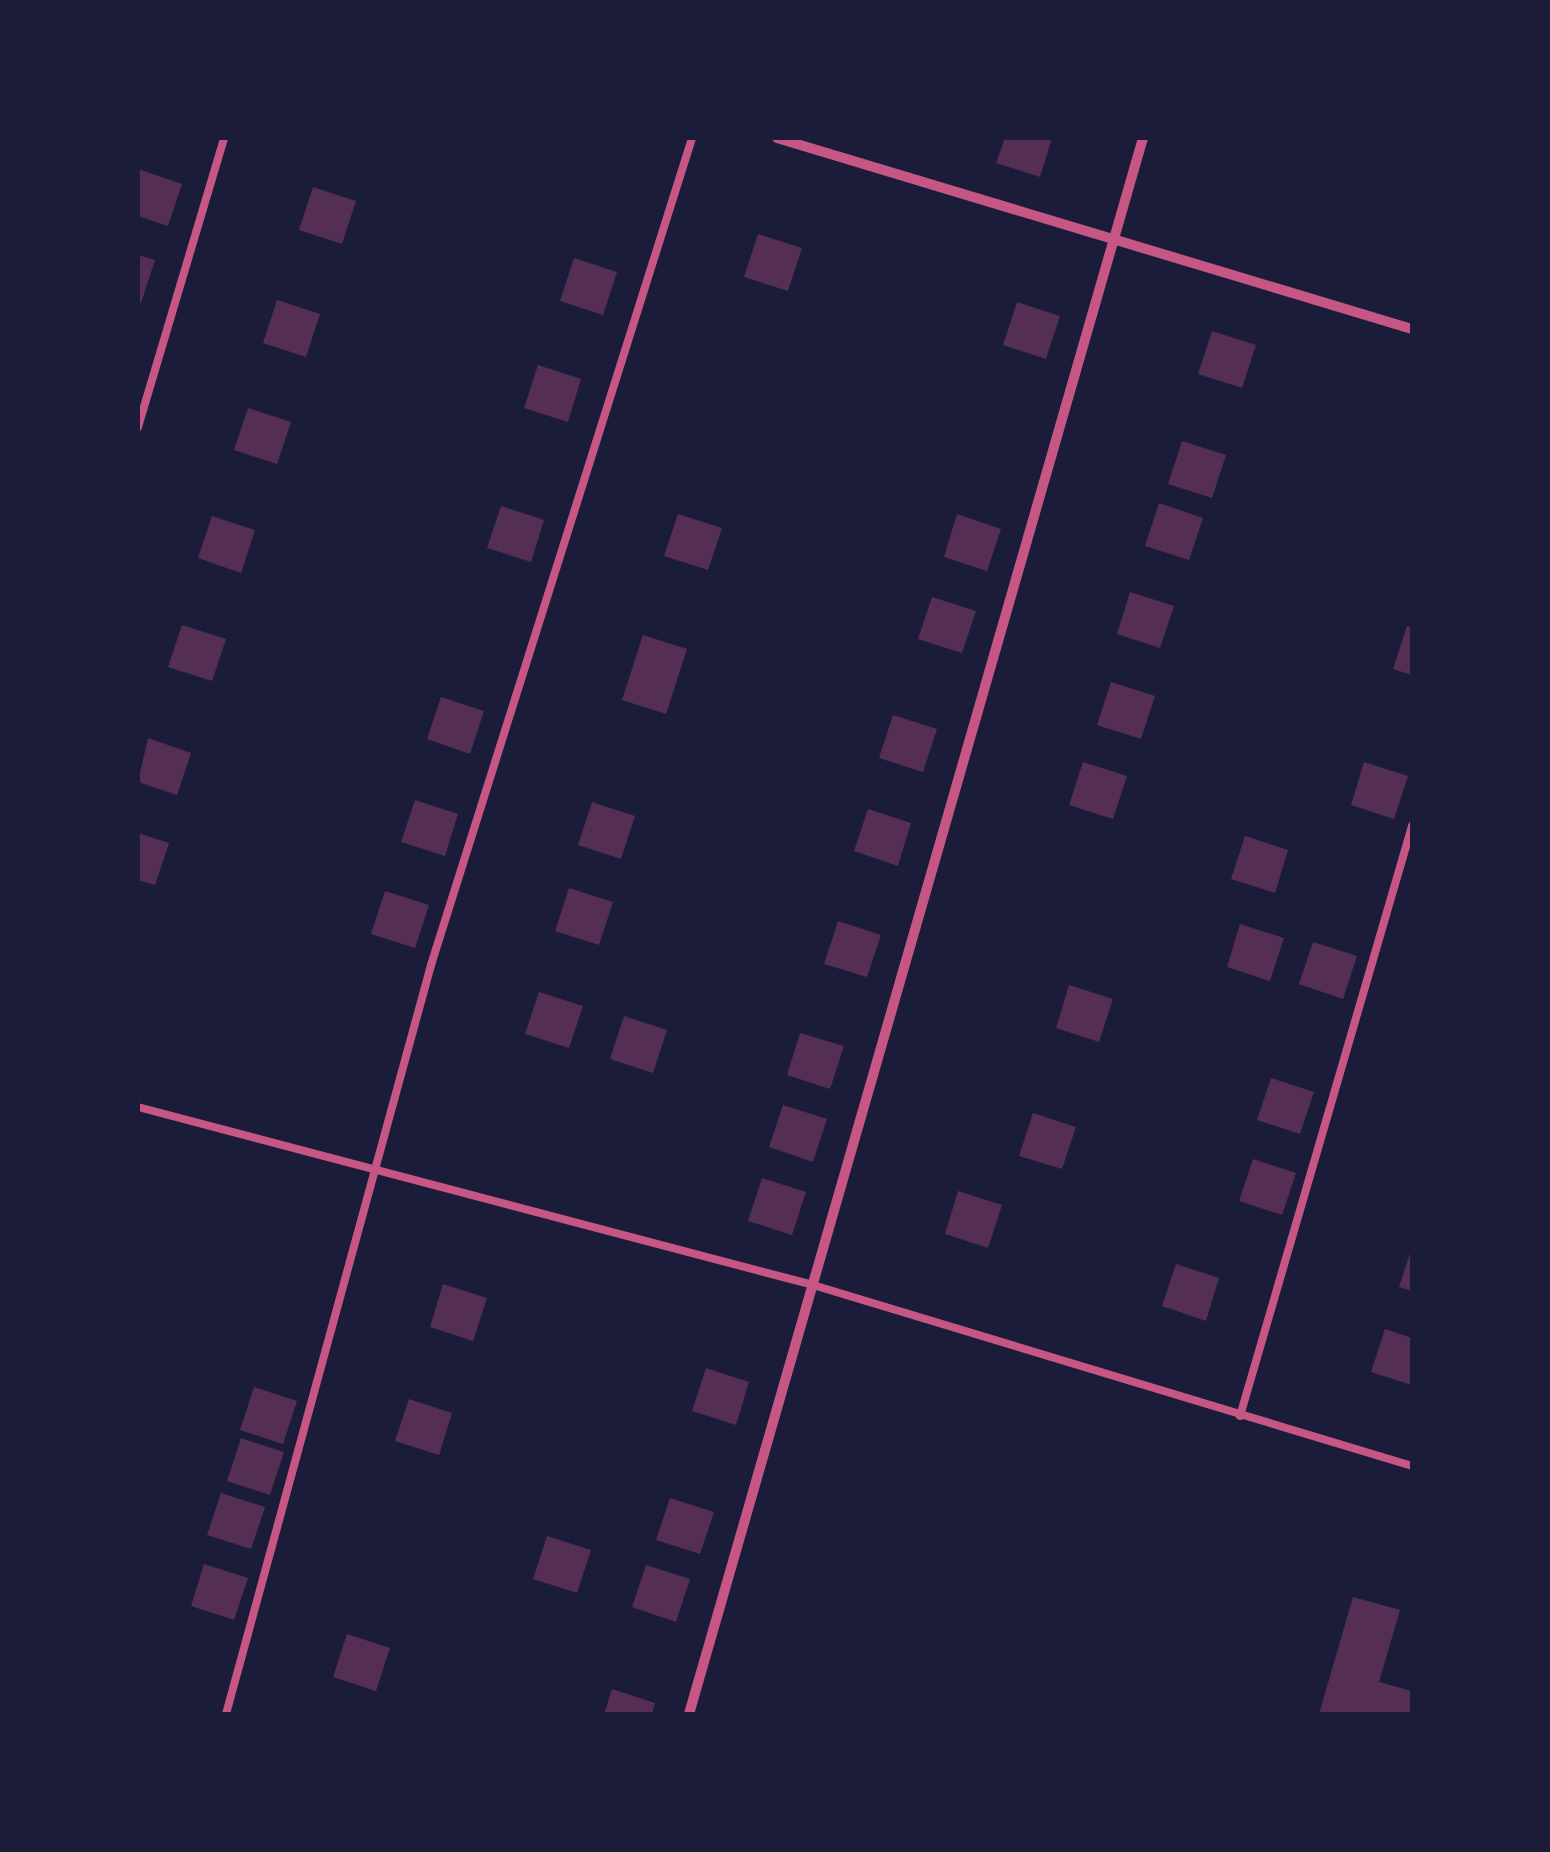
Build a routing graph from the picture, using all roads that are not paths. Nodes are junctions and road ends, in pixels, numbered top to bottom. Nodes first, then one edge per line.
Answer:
1 (224, 138) edge
2 (692, 138) edge
3 (777, 138) edge
4 (1143, 138) edge
5 (1114, 239) junction
6 (1412, 329) edge
7 (138, 428) edge
8 (1412, 826) edge
9 (138, 1106) edge
10 (375, 1168) junction
11 (813, 1284) junction
12 (1240, 1416) junction
13 (1412, 1466) edge
14 (226, 1714) edge
15 (690, 1714) edge

1 - 7 lane
2 - 10 lane
3 - 5 street
4 - 5 street
5 - 6 street
5 - 11 street
8 - 12 lane
9 - 10 lane
10 - 11 lane
10 - 14 lane
11 - 12 lane
11 - 15 street
12 - 13 lane

